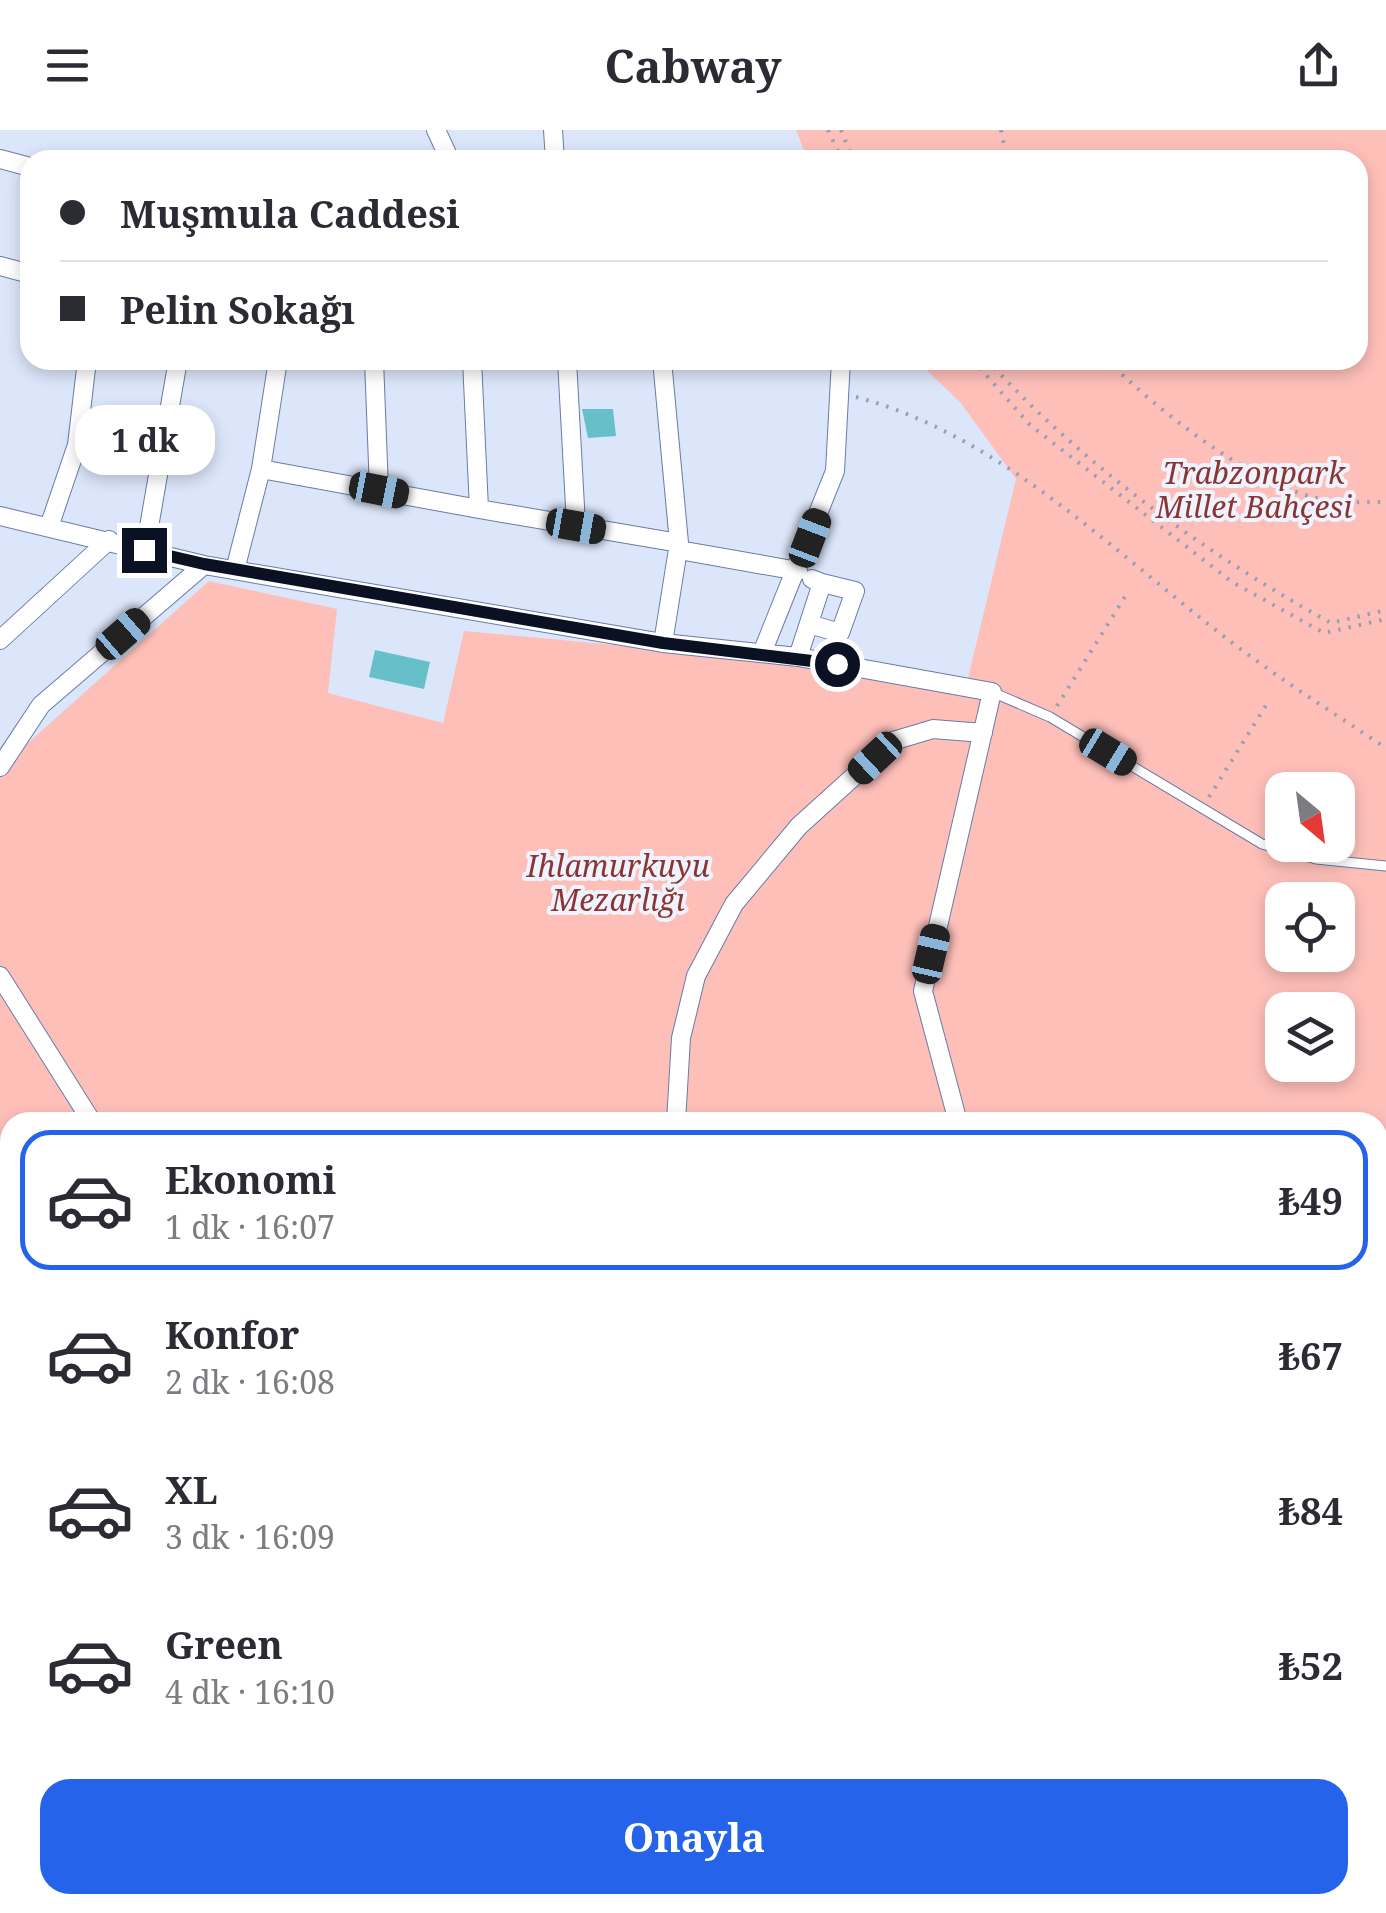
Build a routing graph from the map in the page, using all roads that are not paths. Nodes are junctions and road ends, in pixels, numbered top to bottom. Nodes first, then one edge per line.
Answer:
1 (86, 370) edge
2 (176, 370) edge
3 (276, 370) edge
4 (374, 370) edge
5 (472, 370) edge
6 (567, 370) edge
7 (663, 370) edge
8 (842, 370) edge
9 (261, 468) junction
10 (379, 490) junction
11 (479, 509) junction
12 (0, 516) edge
13 (576, 526) junction
14 (49, 527) junction
15 (109, 540) junction
16 (679, 547) junction
17 (144, 550) junction
18 (204, 564) junction
19 (235, 570) junction
20 (797, 573) junction
21 (822, 583) junction
22 (809, 624) junction
23 (0, 640) edge
24 (663, 643) junction
25 (762, 653) junction
26 (798, 658) junction
27 (992, 692) junction
28 (983, 734) junction
29 (0, 767) edge
30 (1386, 866) edge
31 (0, 976) edge
32 (86, 1112) edge
33 (677, 1112) edge
34 (955, 1112) edge

1 - 14 street
2 - 17 street
3 - 9 street
4 - 10 street
5 - 11 street
6 - 13 street
7 - 16 street
8 - 20 street
9 - 10 street
9 - 19 street
10 - 11 street
11 - 13 street
12 - 14 street
13 - 16 street
14 - 15 street
15 - 17 street
15 - 23 street
16 - 20 street
16 - 24 street
17 - 18 street
18 - 19 street
18 - 29 street
19 - 24 street
20 - 21 street
20 - 25 street
21 - 22 street
21 - 22 street
22 - 26 street
24 - 25 street
25 - 26 street
26 - 27 street
27 - 28 street
27 - 30 lane
28 - 33 street
28 - 34 street
31 - 32 street

